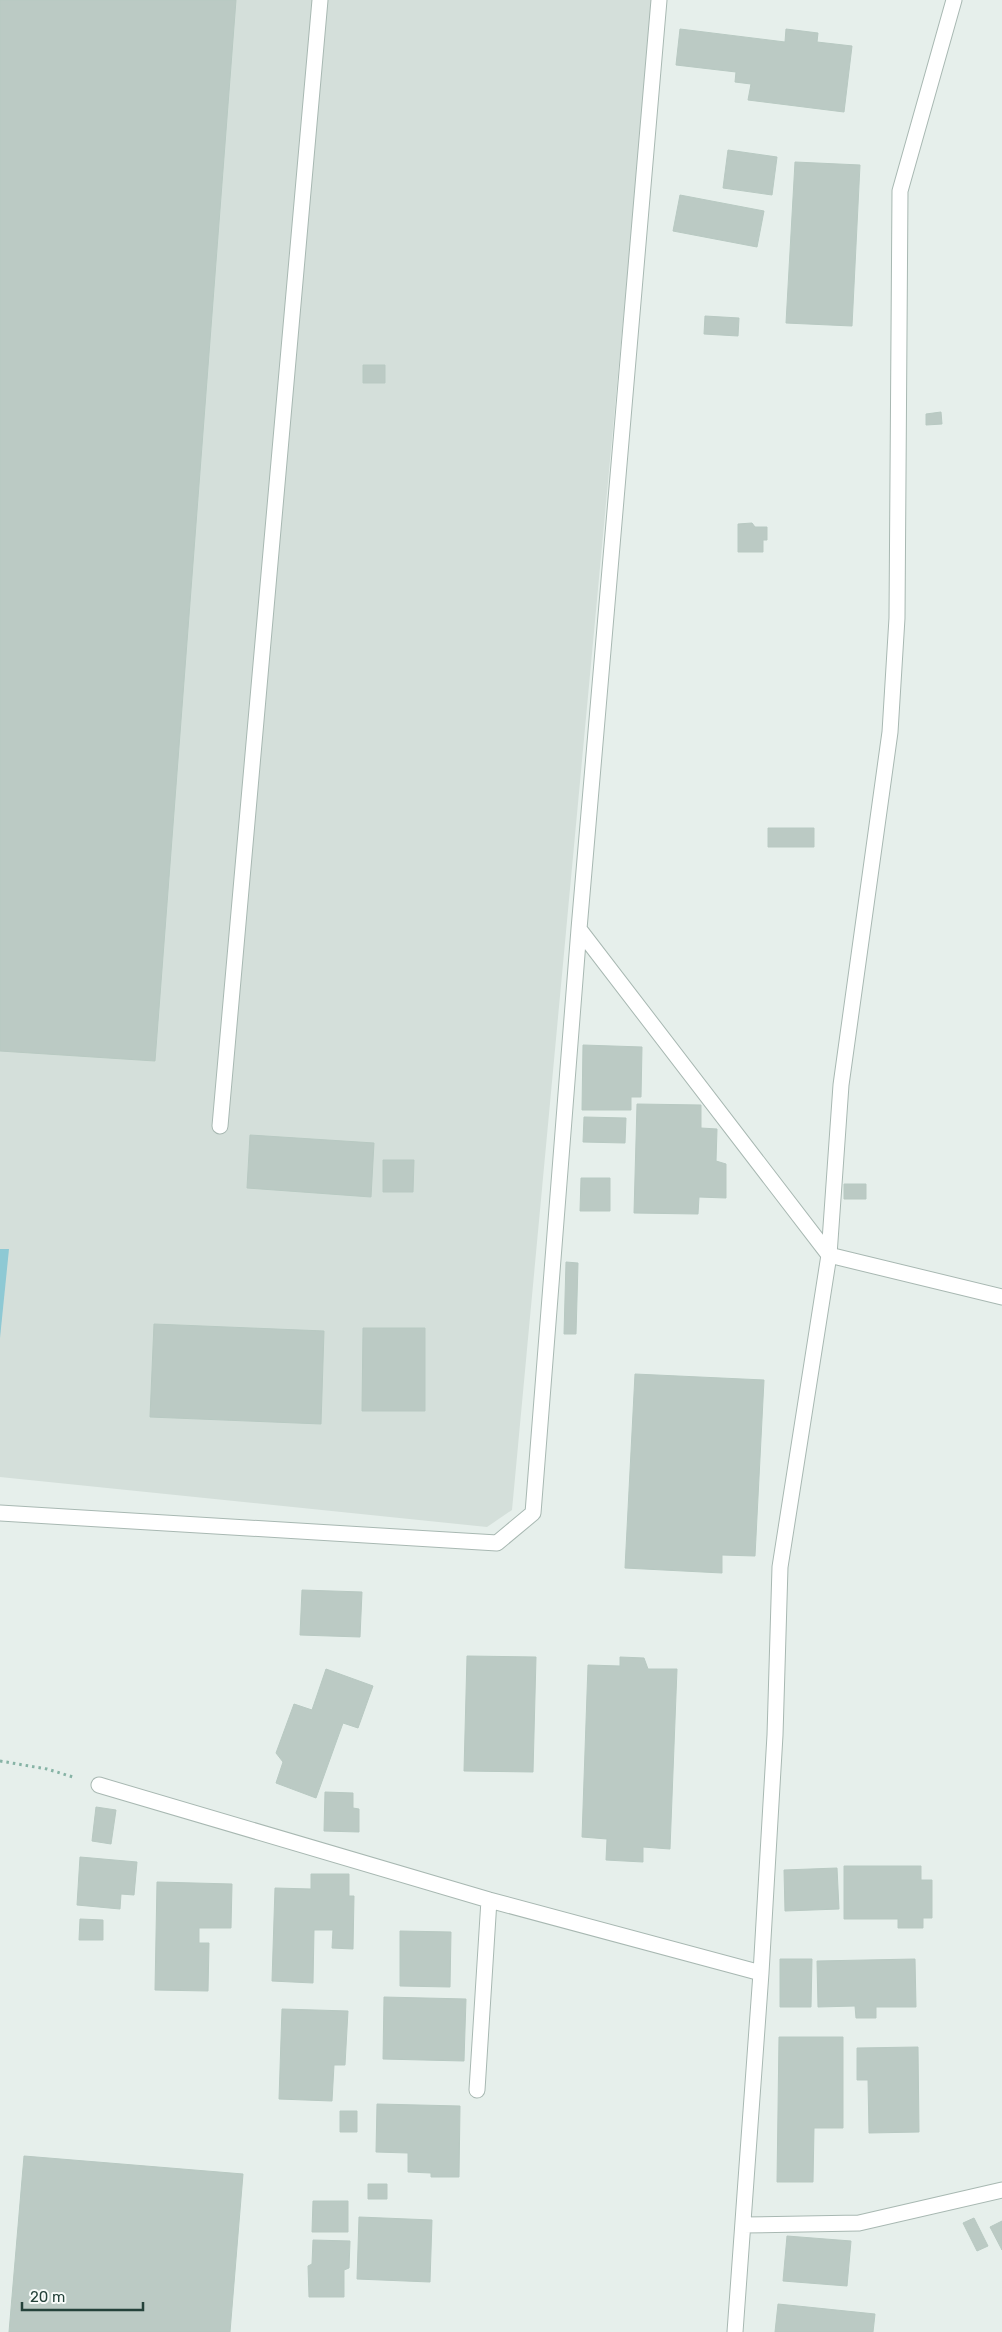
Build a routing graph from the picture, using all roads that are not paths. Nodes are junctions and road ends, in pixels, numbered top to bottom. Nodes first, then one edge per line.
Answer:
1 (320, 0) edge
2 (659, 0) edge
3 (954, 0) edge
4 (579, 929) junction
5 (220, 1126) dead end
6 (828, 1255) junction
7 (1002, 1297) edge
8 (0, 1513) edge
9 (99, 1785) road end
10 (489, 1900) junction
11 (761, 1973) junction
12 (477, 2090) dead end
13 (1002, 2190) edge
14 (743, 2226) junction
15 (735, 2332) edge

1 - 5 street
2 - 4 street
3 - 6 street
4 - 6 street
4 - 8 street
6 - 7 street
6 - 11 street
9 - 10 street
10 - 11 street
10 - 12 street
11 - 14 street
13 - 14 street
14 - 15 street

